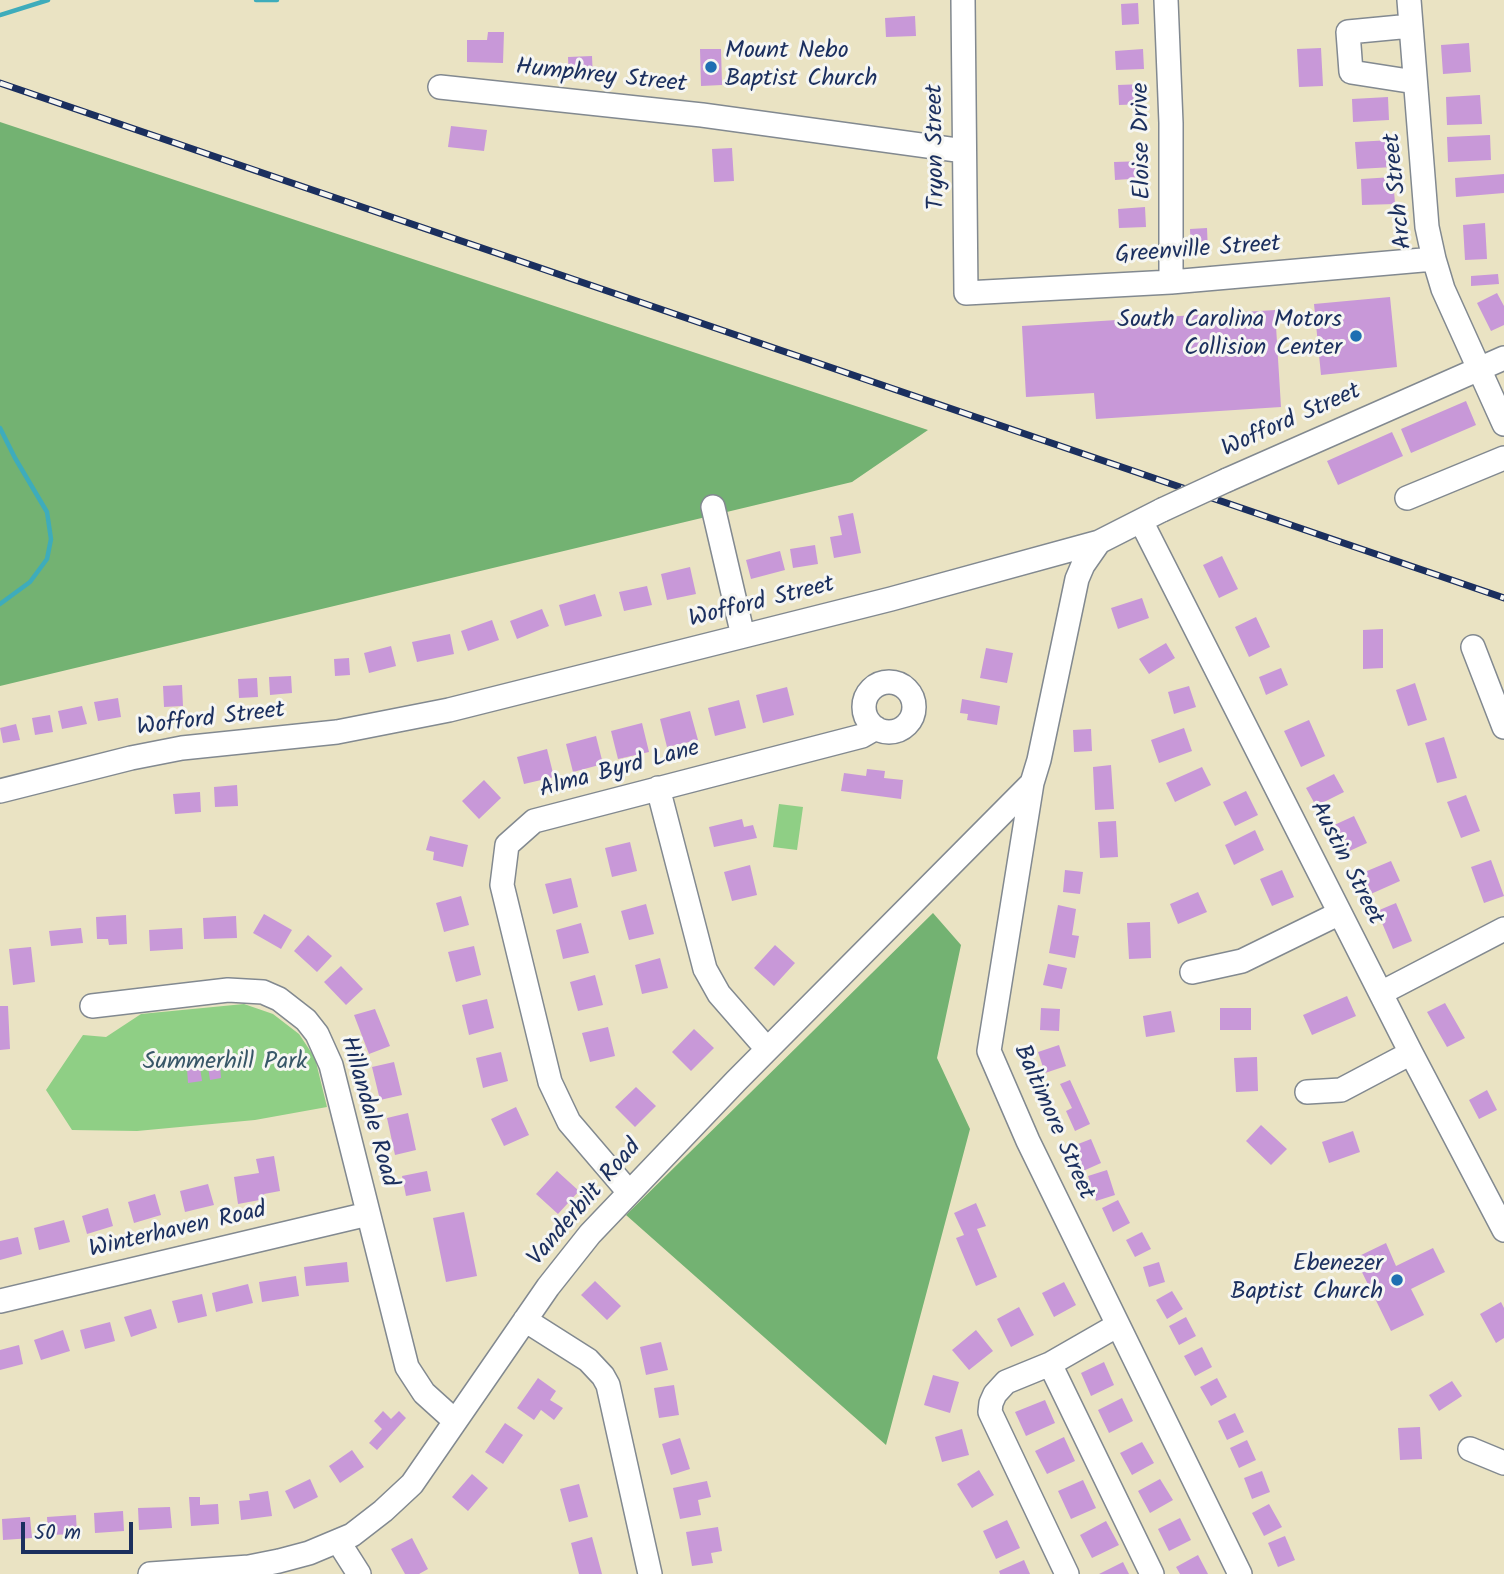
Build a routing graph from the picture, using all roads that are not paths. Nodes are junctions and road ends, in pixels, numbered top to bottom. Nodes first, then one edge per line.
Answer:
1 (963, 0) edge
2 (1166, 0) edge
3 (1409, 0) edge
4 (1411, 26) junction
5 (1415, 82) junction
6 (440, 87) dead end
7 (964, 152) junction
8 (1434, 259) junction
9 (1171, 282) junction
10 (966, 293) joint
11 (1504, 358) edge
12 (1479, 368) junction
13 (1504, 424) edge
14 (1504, 458) edge
15 (1407, 498) dead end
16 (713, 507) dead end
17 (1141, 521) junction
18 (1099, 542) junction
19 (743, 636) junction
20 (1473, 647) dead end
21 (1504, 727) edge
22 (876, 728) dead end
23 (1032, 783) junction
24 (658, 788) junction
25 (0, 791) edge
26 (1340, 913) junction
27 (1504, 929) edge
28 (1192, 972) dead end
29 (1381, 993) junction
30 (92, 1006) dead end
31 (767, 1049) junction
32 (1411, 1053) junction
33 (1307, 1092) dead end
34 (628, 1191) junction
35 (368, 1214) junction
36 (1503, 1225) edge
37 (0, 1301) edge
38 (525, 1320) junction
39 (1118, 1325) junction
40 (1050, 1364) junction
41 (455, 1422) junction
42 (1469, 1449) dead end
43 (1504, 1463) edge
44 (338, 1541) junction
45 (150, 1574) edge
46 (359, 1574) edge
47 (650, 1574) edge
48 (1067, 1574) edge
49 (1152, 1574) edge
50 (1240, 1574) edge

1 - 7 street, Tryon Street
2 - 9 street, Eloise Drive
3 - 4 street, Arch Street
4 - 5 street, Arch Street
4 - 5 street
5 - 8 street, Arch Street
6 - 7 street, Humphrey Street
7 - 10 street, Tryon Street
8 - 9 street, Greenville Street
8 - 12 street, Arch Street
9 - 10 street, Greenville Street
11 - 12 street, Wofford Street
12 - 13 street, Arch Street
12 - 17 street, Wofford Street, bridge
14 - 15 street
16 - 19 street
17 - 18 street, Wofford Street
17 - 26 street, Austin Street
18 - 19 street, Wofford Street
18 - 23 street, Baltimore Street
19 - 25 street, Wofford Street
20 - 21 street
22 - 24 street, Alma Byrd Lane
23 - 31 street, Vanderbilt Road
23 - 39 street, Baltimore Street
24 - 31 street
24 - 34 street, Alma Byrd Lane
26 - 28 street
26 - 29 street, Austin Street
27 - 29 street
29 - 32 street, Austin Street
30 - 35 street, Hillandale Road
31 - 34 street, Vanderbilt Road
32 - 33 street
32 - 36 street, Austin Street
34 - 38 street, Vanderbilt Road
35 - 37 street, Winterhaven Road
35 - 41 street, Hillandale Road
38 - 41 street, Vanderbilt Road
38 - 47 street
39 - 40 street
39 - 50 street, Baltimore Street
40 - 48 street
40 - 49 street
41 - 44 street, Vanderbilt Road
42 - 43 street
44 - 45 street, Vanderbilt Road
44 - 46 street

